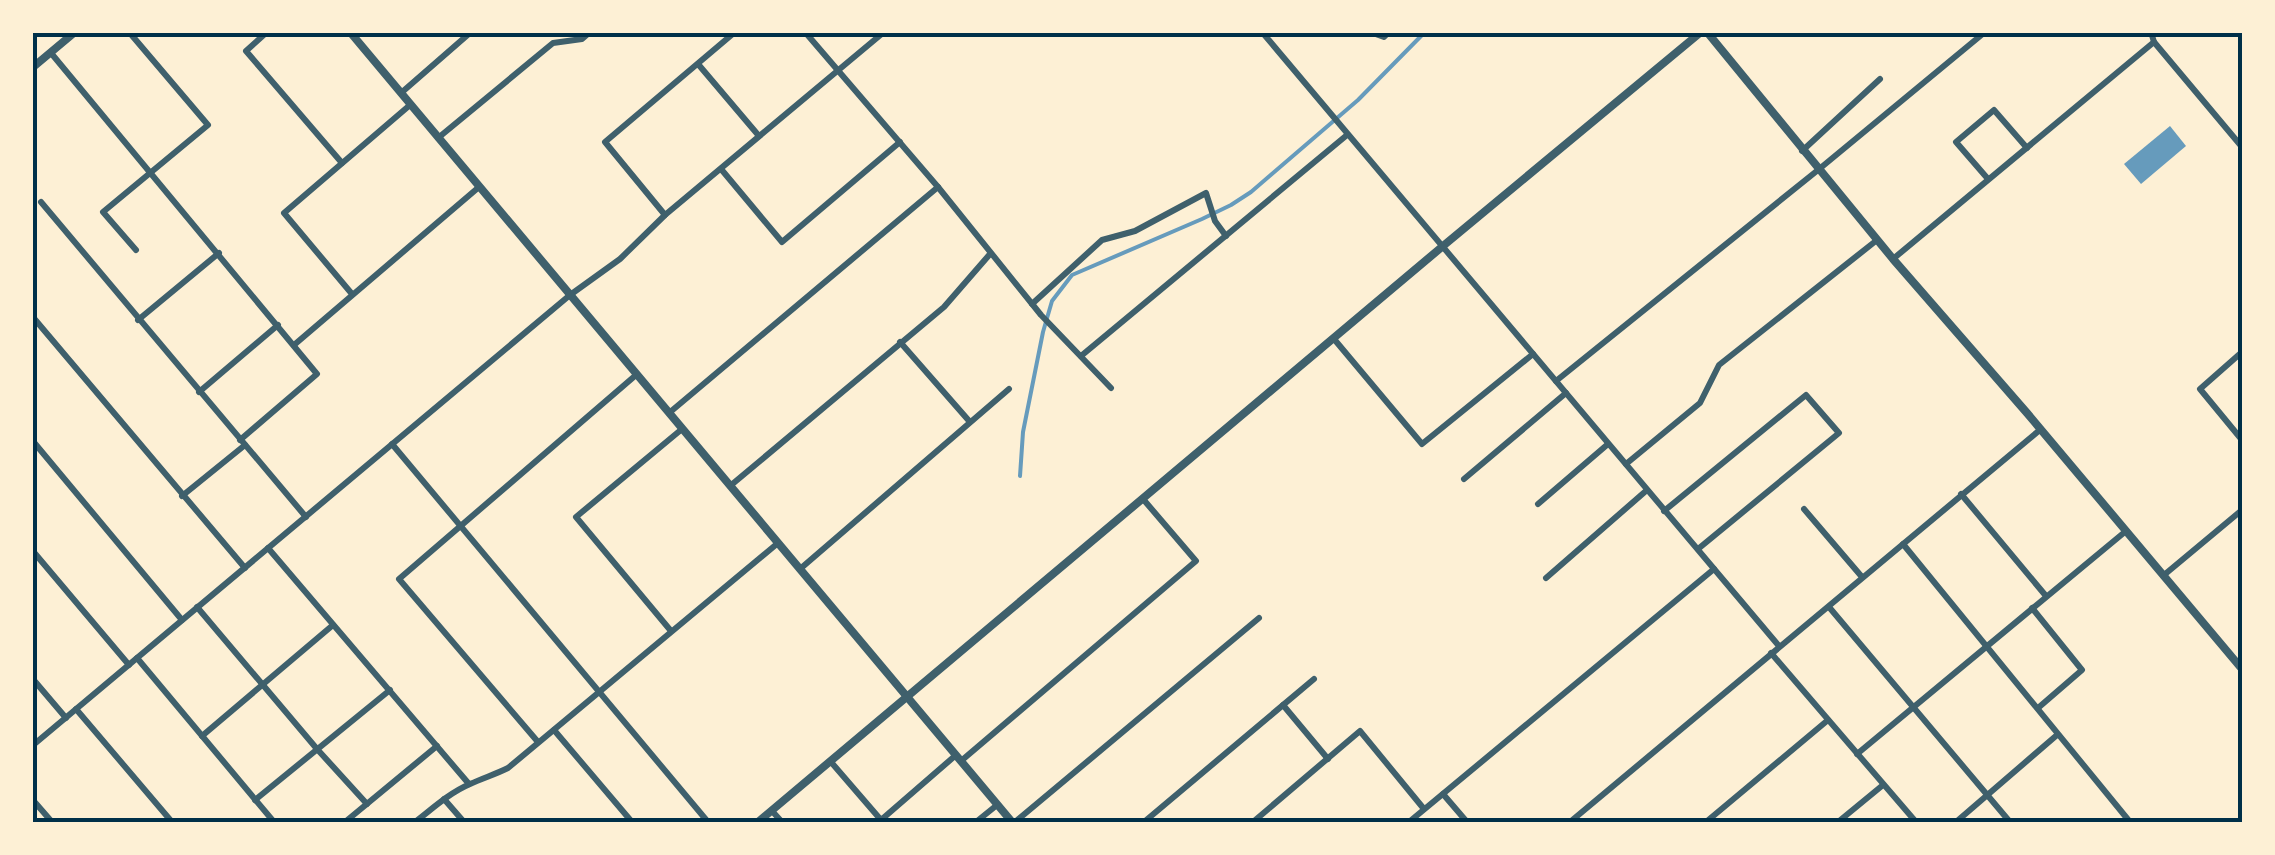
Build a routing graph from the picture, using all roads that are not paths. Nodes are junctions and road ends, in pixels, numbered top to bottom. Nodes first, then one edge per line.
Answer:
1 (75, 32) edge
2 (129, 32) edge
3 (267, 32) edge
4 (350, 32) edge
5 (471, 32) edge
6 (590, 32) edge
7 (734, 32) edge
8 (805, 32) edge
9 (884, 32) edge
10 (1262, 32) edge
11 (1370, 32) edge
12 (1389, 32) edge
13 (1704, 32) edge
14 (1984, 32) edge
15 (2151, 32) edge
16 (2154, 42) junction
17 (51, 53) junction
18 (698, 64) junction
19 (32, 68) edge
20 (836, 70) junction
21 (1880, 79) dead end
22 (401, 94) junction
23 (410, 105) junction
24 (1347, 134) junction
25 (759, 136) junction
26 (438, 138) junction
27 (900, 142) junction
28 (2242, 147) edge
29 (2027, 148) junction
30 (1802, 151) junction
31 (342, 163) junction
32 (721, 169) junction
33 (1818, 170) junction
34 (150, 174) junction
35 (1988, 179) junction
36 (938, 186) junction
37 (479, 187) junction
38 (41, 202) dead end
39 (665, 215) junction
40 (1226, 236) junction
41 (1877, 240) junction
42 (1442, 246) junction
43 (136, 250) dead end
44 (219, 253) junction
45 (990, 254) junction
46 (1893, 259) junction
47 (352, 294) junction
48 (570, 295) junction
49 (1032, 304) junction
50 (32, 316) edge
51 (138, 320) junction
52 (278, 325) junction
53 (1334, 339) junction
54 (900, 342) junction
55 (294, 345) junction
56 (2242, 352) edge
57 (1533, 354) junction
58 (1081, 356) junction
59 (636, 375) junction
60 (1556, 381) junction
61 (1111, 388) dead end
62 (1010, 389) dead end
63 (199, 392) junction
64 (1566, 393) junction
65 (669, 413) junction
66 (970, 422) junction
67 (682, 429) junction
68 (2041, 429) junction
69 (32, 440) edge
70 (2242, 440) edge
71 (242, 442) junction
72 (392, 444) junction
73 (1608, 444) junction
74 (1626, 464) junction
75 (1464, 480) dead end
76 (730, 486) junction
77 (1646, 490) junction
78 (1961, 494) junction
79 (182, 496) junction
80 (1143, 499) junction
81 (1538, 504) dead end
82 (1804, 509) dead end
83 (2242, 510) edge
84 (1664, 511) junction
85 (306, 517) junction
86 (461, 526) junction
87 (2126, 532) junction
88 (778, 543) junction
89 (1902, 544) junction
90 (268, 548) junction
91 (1698, 549) junction
92 (32, 550) edge
93 (244, 568) junction
94 (1714, 569) junction
95 (800, 570) junction
96 (2164, 575) junction
97 (1862, 577) junction
98 (1546, 578) dead end
99 (2046, 596) junction
100 (1829, 607) junction
101 (197, 608) junction
102 (2032, 608) junction
103 (1259, 618) dead end
104 (182, 620) junction
105 (333, 626) junction
106 (671, 631) junction
107 (1779, 646) junction
108 (1987, 646) junction
109 (1771, 653) junction
110 (137, 658) junction
111 (129, 665) junction
112 (2242, 669) edge
113 (32, 678) edge
114 (1314, 679) dead end
115 (263, 684) junction
116 (390, 690) junction
117 (599, 690) junction
118 (907, 697) junction
119 (1284, 705) junction
120 (1914, 708) junction
121 (76, 709) junction
122 (2037, 709) junction
123 (66, 718) junction
124 (1828, 720) junction
125 (554, 730) junction
126 (2058, 735) junction
127 (202, 736) junction
128 (538, 742) junction
129 (32, 746) edge
130 (437, 746) junction
131 (317, 749) junction
132 (1857, 754) junction
133 (958, 758) junction
134 (1328, 759) junction
135 (830, 762) junction
136 (469, 784) junction
137 (1883, 785) junction
138 (1443, 794) junction
139 (1987, 796) junction
140 (32, 799) edge
141 (444, 799) junction
142 (255, 800) junction
143 (367, 804) junction
144 (997, 805) junction
145 (1424, 810) junction
146 (772, 811) junction
147 (882, 821) edge
148 (52, 822) edge
149 (172, 822) edge
150 (274, 822) edge
151 (345, 822) edge
152 (415, 822) edge
153 (464, 822) edge
154 (632, 822) edge
155 (708, 822) edge
156 (758, 822) edge
157 (782, 822) edge
158 (976, 822) edge
159 (1014, 822) edge
160 (1144, 822) edge
161 (1253, 822) edge
162 (1409, 822) edge
163 (1467, 822) edge
164 (1570, 822) edge
165 (1706, 822) edge
166 (1838, 822) edge
167 (1916, 822) edge
168 (1956, 822) edge
169 (2010, 822) edge
170 (2130, 822) edge

1 - 17 street
2 - 34 street
3 - 31 street
4 - 22 street
5 - 22 street
6 - 26 street
7 - 18 street
8 - 20 street
9 - 20 street
10 - 24 street
11 - 12 street
13 - 30 street
13 - 42 street
14 - 33 street
15 - 16 street
16 - 28 street
16 - 29 street
17 - 19 street
17 - 34 street
18 - 25 street
18 - 39 street
20 - 25 street
20 - 27 street
21 - 30 street
22 - 23 street
23 - 26 street
23 - 31 street
24 - 40 street
24 - 42 street
25 - 32 street
26 - 37 street
27 - 32 street
27 - 36 street
29 - 35 street
29 - 35 street
30 - 33 street
31 - 47 street
32 - 39 street
33 - 41 street
33 - 60 street
34 - 43 street
34 - 44 street
35 - 46 street
36 - 45 street
36 - 65 street
37 - 47 street
37 - 48 street
38 - 51 street
39 - 48 street
40 - 49 street
40 - 58 street
41 - 46 street
41 - 74 street
42 - 53 street
42 - 57 street
44 - 51 street
44 - 52 street
45 - 49 street
45 - 54 street
46 - 68 street
47 - 55 street
48 - 59 street
48 - 72 street
49 - 58 street
50 - 79 street
51 - 63 street
52 - 55 street
52 - 63 street
53 - 57 street
53 - 80 street
54 - 66 street
54 - 76 street
55 - 71 street
56 - 70 street
57 - 60 street
58 - 61 street
59 - 65 street
59 - 86 street
60 - 64 street
62 - 66 street
63 - 71 street
64 - 73 street
64 - 75 street
65 - 67 street
66 - 95 street
67 - 76 street
67 - 106 street
68 - 78 street
68 - 87 street
69 - 104 street
71 - 79 street
71 - 85 street
72 - 85 street
72 - 86 street
73 - 74 street
73 - 81 street
74 - 77 street
76 - 88 street
77 - 84 street
77 - 98 street
78 - 89 street
78 - 99 street
79 - 93 street
80 - 118 street
80 - 133 street
82 - 97 street
83 - 96 street
84 - 91 street
84 - 91 street
85 - 90 street
86 - 117 street
86 - 128 street
87 - 96 street
87 - 99 street
88 - 95 street
88 - 106 street
89 - 97 street
89 - 108 street
90 - 93 street
90 - 105 street
91 - 94 street
92 - 111 street
93 - 101 street
94 - 107 street
94 - 138 street
95 - 118 street
96 - 112 street
97 - 100 street
99 - 102 street
100 - 107 street
100 - 120 street
101 - 104 street
101 - 115 street
102 - 108 street
102 - 122 street
103 - 159 street
104 - 110 street
105 - 115 street
105 - 116 street
106 - 117 street
107 - 109 street
108 - 120 street
108 - 122 street
109 - 124 street
109 - 164 street
110 - 111 street
110 - 127 street
111 - 121 street
113 - 123 street
114 - 119 street
115 - 127 street
115 - 131 street
116 - 130 street
116 - 131 street
117 - 125 street
117 - 155 street
118 - 133 street
118 - 135 street
119 - 134 street
119 - 160 street
120 - 132 street
120 - 139 street
121 - 123 street
121 - 149 street
122 - 126 street
123 - 129 street
124 - 132 street
124 - 165 street
125 - 128 street
125 - 154 street
126 - 139 street
126 - 170 street
127 - 142 street
128 - 136 street
130 - 136 street
130 - 143 street
131 - 142 street
131 - 143 street
132 - 137 street
133 - 144 street
133 - 147 street
134 - 145 street
134 - 161 street
135 - 146 street
135 - 147 street
136 - 141 street
137 - 166 street
137 - 167 street
138 - 145 street
138 - 163 street
139 - 168 street
139 - 169 street
140 - 148 street
141 - 152 street
141 - 153 street
142 - 150 street
143 - 151 street
144 - 158 street
144 - 159 street
145 - 162 street
146 - 156 street
146 - 157 street

